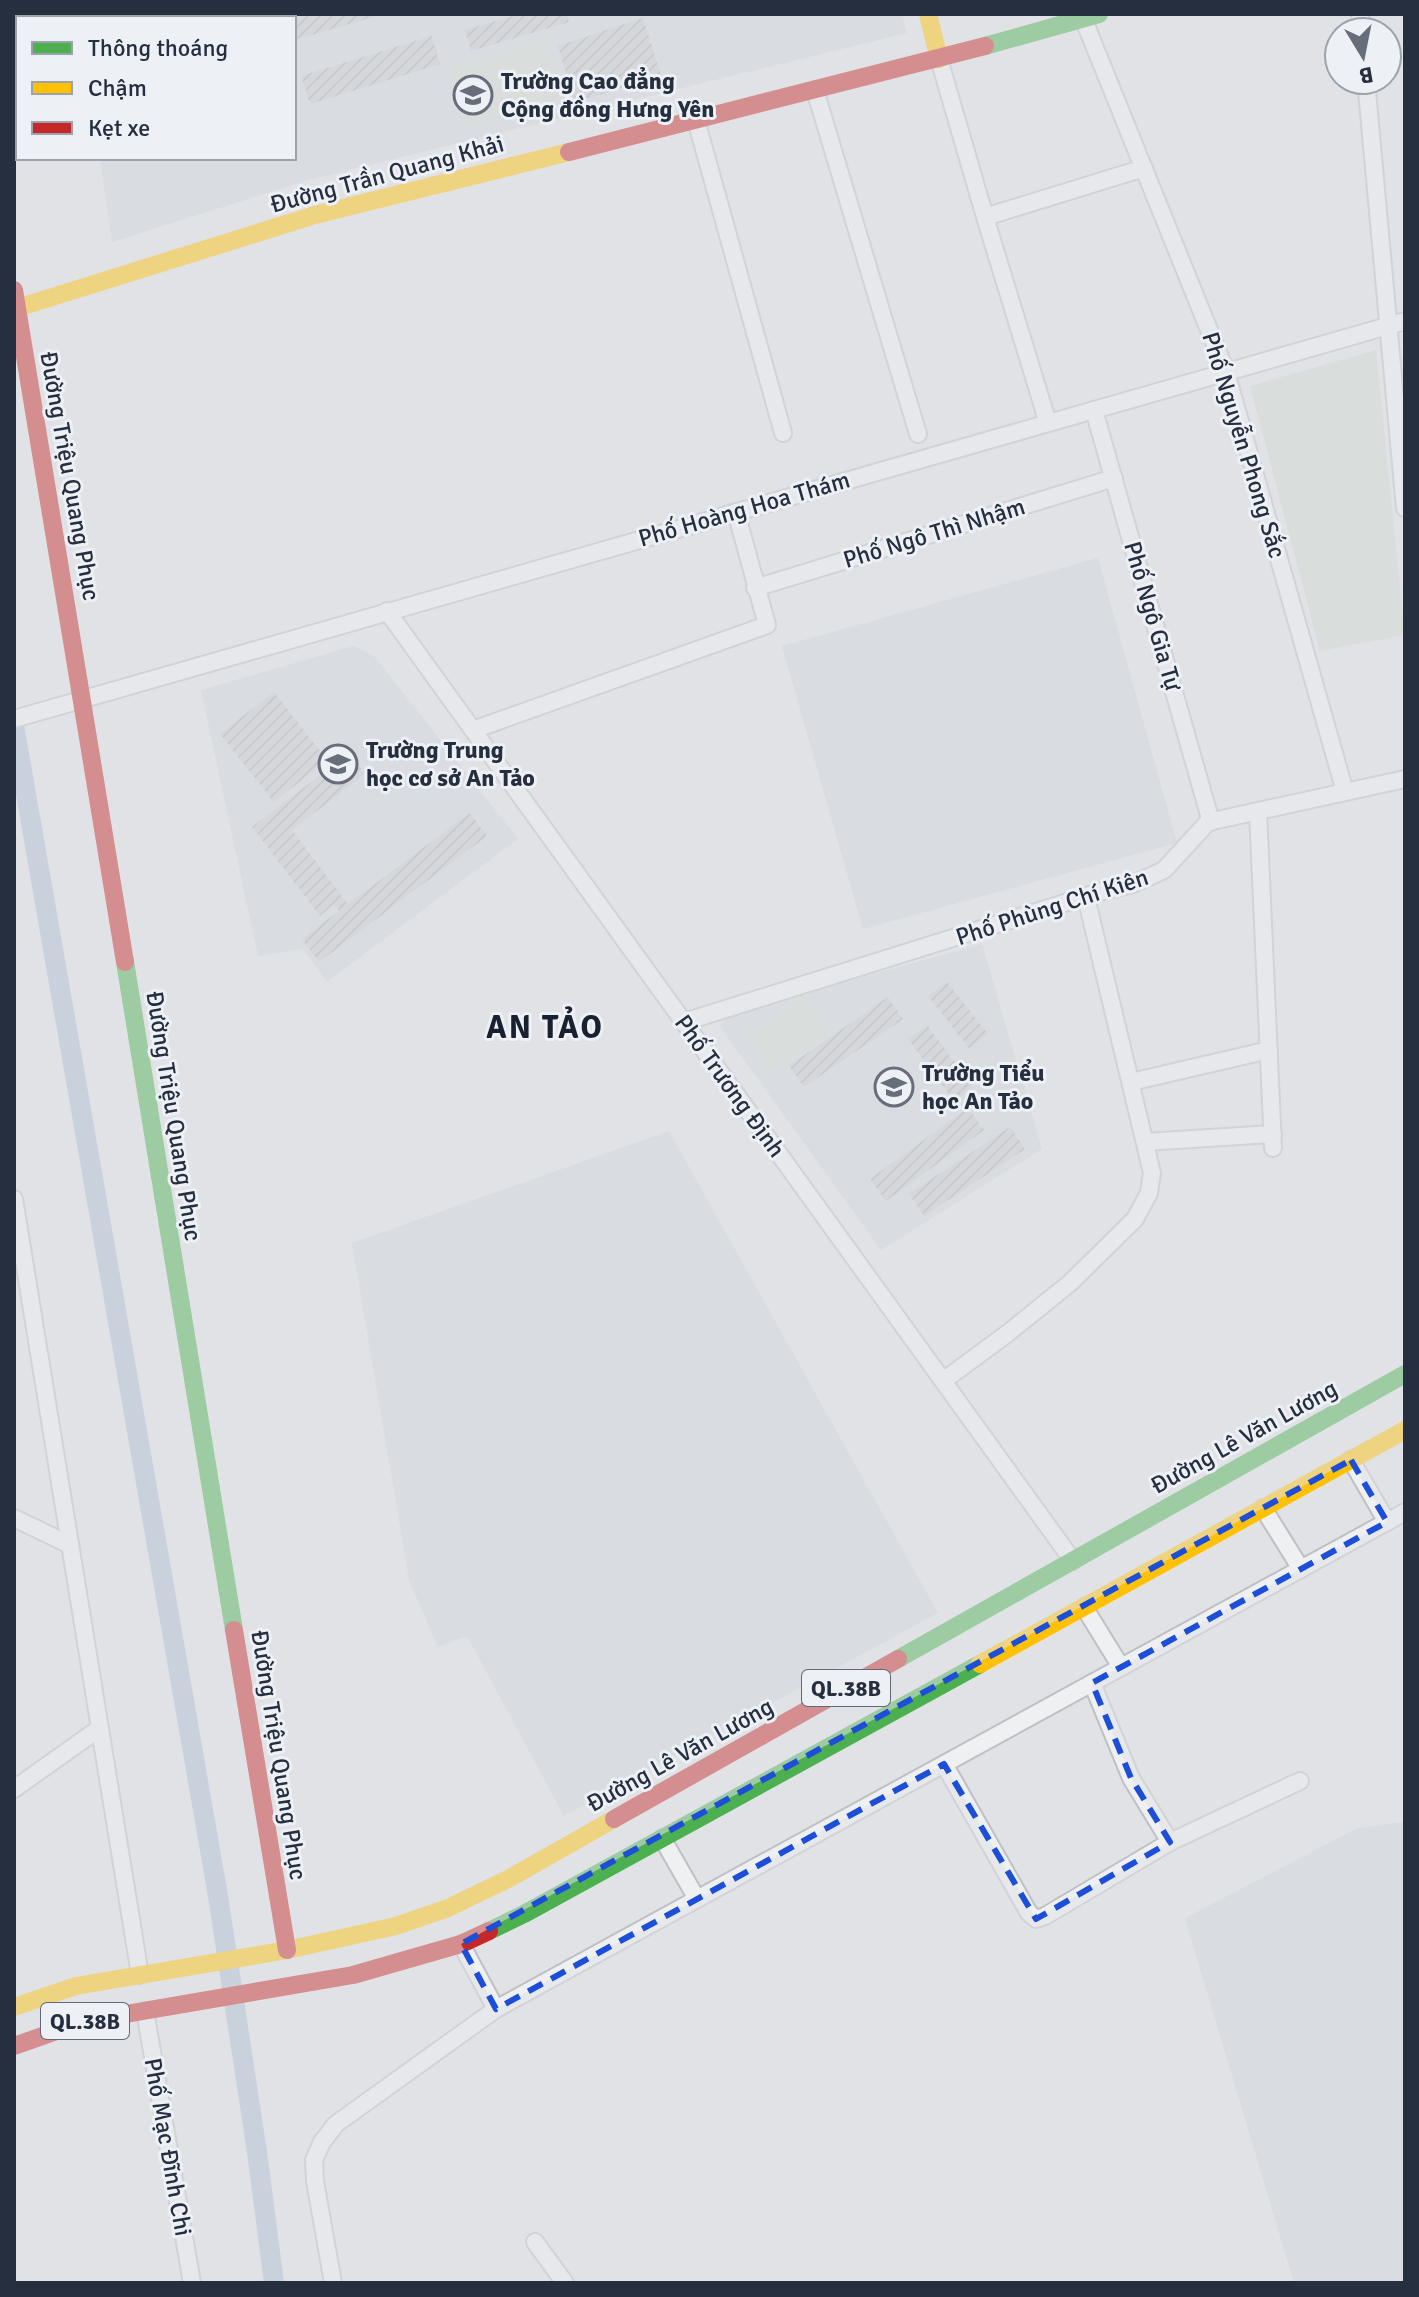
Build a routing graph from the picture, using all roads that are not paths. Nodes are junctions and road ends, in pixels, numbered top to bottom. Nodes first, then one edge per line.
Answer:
1 (928, 14) edge
2 (1091, 16) edge
3 (939, 59) junction
4 (815, 90) junction
5 (1367, 96) edge
6 (696, 120) junction
7 (1144, 168) junction
8 (985, 217) junction
9 (16, 299) edge
10 (1405, 321) edge
11 (1388, 326) junction
12 (1226, 372) junction
13 (1094, 410) junction
14 (1048, 423) junction
15 (783, 433) dead end
16 (918, 434) dead end
17 (1114, 478) junction
18 (1405, 508) edge
19 (736, 512) junction
20 (755, 588) junction
21 (387, 611) junction
22 (83, 698) junction
23 (14, 719) edge
24 (473, 730) junction
25 (1405, 779) edge
26 (1345, 792) junction
27 (1258, 811) junction
28 (1211, 822) junction
29 (1086, 897) junction
30 (684, 1022) junction
31 (1269, 1050) junction
32 (1131, 1082) junction
33 (1145, 1142) junction
34 (14, 1199) edge
35 (1405, 1374) edge
36 (943, 1381) junction
37 (1405, 1430) edge
38 (1351, 1460) junction
39 (1263, 1508) junction
40 (1405, 1512) edge
41 (14, 1518) edge
42 (1387, 1522) junction
43 (70, 1545) junction
44 (1073, 1561) junction
45 (1301, 1569) junction
46 (1084, 1607) junction
47 (1121, 1667) junction
48 (1092, 1683) junction
49 (100, 1728) junction
50 (944, 1764) junction
51 (1300, 1781) dead end
52 (14, 1789) edge
53 (662, 1838) junction
54 (1170, 1842) junction
55 (697, 1899) junction
56 (461, 1944) junction
57 (277, 1951) junction
58 (140, 1975) junction
59 (14, 2007) edge
60 (496, 2009) junction
61 (152, 2010) junction
62 (14, 2046) edge
63 (535, 2242) dead end
64 (192, 2283) edge
65 (333, 2283) edge
66 (565, 2283) edge

1 - 3 main road
2 - 3 main road, Đường Trần Quang Khải
2 - 7 street, Phố Nguyễn Phong Sắc
3 - 4 main road, Đường Trần Quang Khải
3 - 8 street
4 - 6 main road, Đường Trần Quang Khải
4 - 16 street
5 - 11 street
6 - 9 main road, Đường Trần Quang Khải
6 - 15 street
7 - 8 street
7 - 12 street, Phố Nguyễn Phong Sắc
8 - 14 street
9 - 22 main road, Đường Triệu Quang Phục
10 - 11 street, Phố Hoàng Hoa Thám
11 - 12 street, Phố Hoàng Hoa Thám
11 - 18 street
12 - 13 street, Phố Hoàng Hoa Thám
12 - 26 street, Phố Nguyễn Phong Sắc
13 - 14 street, Phố Hoàng Hoa Thám
13 - 17 street, Phố Ngô Gia Tự
14 - 19 street, Phố Hoàng Hoa Thám
17 - 20 street, Phố Ngô Thì Nhậm
17 - 28 street, Phố Ngô Gia Tự
19 - 20 street
19 - 21 street, Phố Hoàng Hoa Thám
20 - 24 street
21 - 22 street, Phố Hoàng Hoa Thám
21 - 24 street, Phố Trương Định
22 - 23 street, Phố Hoàng Hoa Thám
22 - 57 main road, Đường Triệu Quang Phục
24 - 30 street, Phố Trương Định
25 - 26 street
26 - 27 street
27 - 28 street
27 - 31 street
28 - 29 street, Phố Phùng Chí Kiên
29 - 30 street, Phố Phùng Chí Kiên
29 - 32 street
30 - 36 street, Phố Trương Định
31 - 32 street
31 - 33 street
32 - 33 street
33 - 36 street
34 - 43 street
35 - 44 main road, Đường Lê Văn Lương / QL.38B
36 - 44 street, Phố Trương Định
37 - 38 main road, QL.38B
38 - 39 main road, QL.38B
38 - 42 street
39 - 45 street
39 - 46 main road, QL.38B
40 - 42 street
41 - 43 street
42 - 45 street
43 - 49 street
44 - 57 main road, Đường Lê Văn Lương / QL.38B
45 - 47 street
46 - 47 street
46 - 53 main road, QL.38B
47 - 48 street
48 - 50 street
48 - 54 street
49 - 52 street
49 - 58 street
50 - 54 street
50 - 55 street
51 - 54 street
53 - 55 street
53 - 56 main road, QL.38B
55 - 60 street
56 - 60 street
56 - 61 main road, QL.38B
57 - 58 main road, Đường Lê Văn Lương / QL.38B
58 - 59 main road, Đường Lê Văn Lương / QL.38B
60 - 65 street
61 - 62 main road, QL.38B
61 - 64 street, Phố Mạc Đĩnh Chi
63 - 66 street

